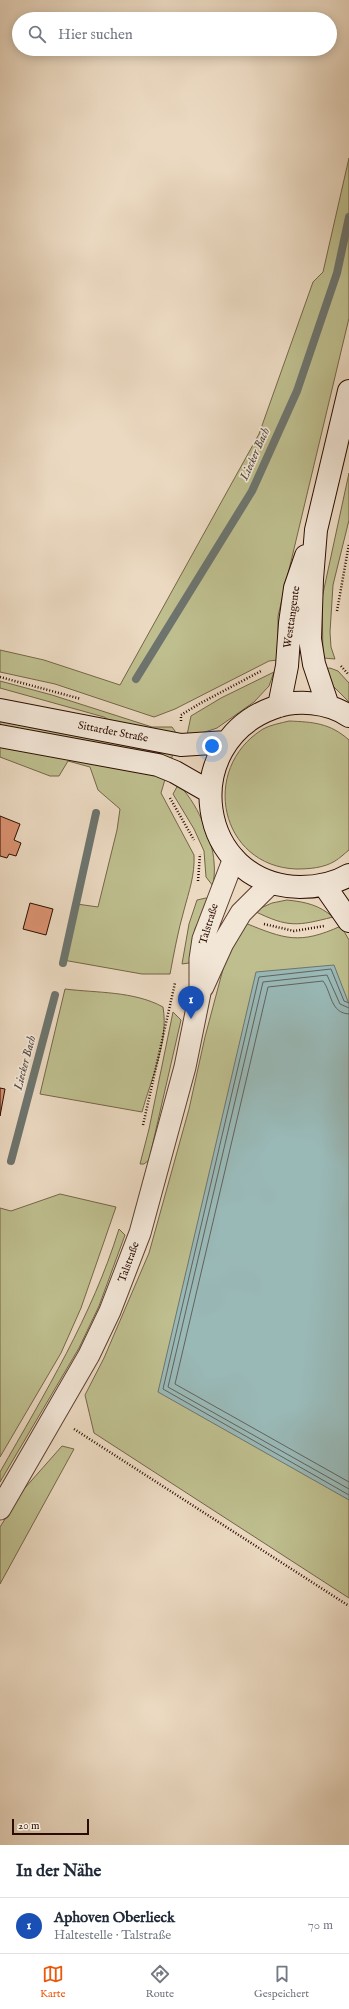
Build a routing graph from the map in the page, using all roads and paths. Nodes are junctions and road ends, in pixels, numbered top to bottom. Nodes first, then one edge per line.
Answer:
1 (349, 391) edge
2 (316, 530) junction
3 (349, 544) edge
4 (336, 617) dead end
5 (338, 664) dead end
6 (349, 675) edge
7 (279, 706) junction
8 (328, 706) junction
9 (0, 710) edge
10 (349, 716) edge
11 (0, 736) edge
12 (227, 742) junction
13 (210, 792) junction
14 (234, 858) junction
15 (349, 875) edge
16 (271, 883) junction
17 (324, 885) junction
18 (349, 921) edge
19 (200, 993) junction
20 (55, 1417) junction
21 (0, 1509) edge
22 (349, 1606) edge

1 - 2 main road, Westtangente
2 - 7 main road, Westtangente
2 - 8 main road, Westtangente
3 - 4 path
5 - 6 path
7 - 8 main road
7 - 12 main road
8 - 10 main road
9 - 12 main road, Sittarder Straße
11 - 13 main road
12 - 13 main road
13 - 14 main road
14 - 16 main road
14 - 19 street, Talstraße
15 - 17 main road
16 - 17 main road
16 - 19 street, Talstraße
17 - 18 main road
19 - 20 street, Talstraße
20 - 21 street, Talstraße
20 - 22 path

